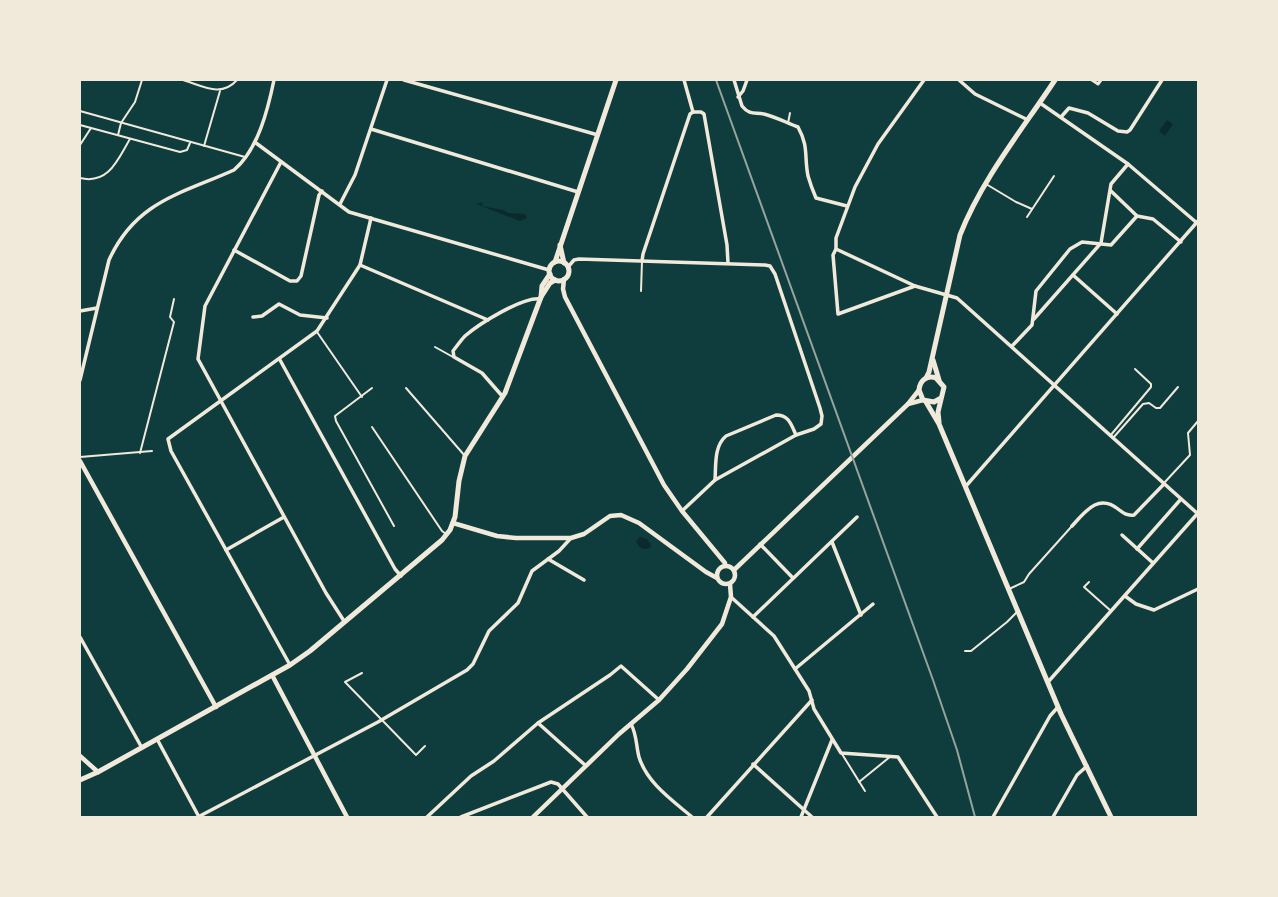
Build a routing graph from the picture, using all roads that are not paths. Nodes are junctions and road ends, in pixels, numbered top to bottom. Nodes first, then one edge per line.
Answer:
1 (142, 80) edge
2 (183, 80) edge
3 (236, 80) edge
4 (274, 80) edge
5 (387, 80) edge
6 (404, 80) edge
7 (616, 80) edge
8 (684, 80) edge
9 (734, 80) edge
10 (747, 80) edge
11 (924, 80) edge
12 (959, 80) edge
13 (1055, 80) edge
14 (1092, 80) edge
15 (1101, 80) edge
16 (1162, 80) edge
17 (220, 91) junction
18 (738, 97) junction
19 (1040, 103) junction
20 (80, 111) edge
21 (693, 112) junction
22 (790, 113) dead end
23 (1061, 117) junction
24 (1028, 120) junction
25 (121, 123) junction
26 (788, 123) junction
27 (80, 125) edge
28 (91, 128) junction
29 (371, 129) junction
30 (118, 135) junction
31 (598, 135) junction
32 (130, 139) junction
33 (190, 142) junction
34 (256, 143) junction
35 (80, 145) edge
36 (204, 146) junction
37 (246, 157) junction
38 (281, 162) junction
39 (1128, 164) junction
40 (1054, 176) dead end
41 (80, 178) edge
42 (985, 184) junction
43 (322, 191) junction
44 (1111, 191) junction
45 (578, 192) junction
46 (340, 204) junction
47 (847, 206) junction
48 (1032, 209) junction
49 (1137, 216) junction
50 (1027, 217) dead end
51 (371, 218) junction
52 (1198, 223) edge
53 (1181, 242) junction
54 (1101, 243) junction
55 (560, 244) junction
56 (836, 249) junction
57 (234, 250) junction
58 (642, 261) junction
59 (555, 262) junction
60 (728, 263) junction
61 (360, 265) junction
62 (566, 265) junction
63 (549, 272) junction
64 (1072, 275) junction
65 (564, 279) junction
66 (554, 280) junction
67 (916, 286) junction
68 (641, 291) dead end
69 (946, 294) junction
70 (541, 298) junction
71 (174, 299) dead end
72 (97, 308) junction
73 (80, 311) edge
74 (1117, 314) junction
75 (253, 317) dead end
76 (327, 318) junction
77 (488, 320) junction
78 (1033, 320) junction
79 (317, 332) junction
80 (1013, 345) dead end
81 (435, 347) dead end
82 (933, 353) junction
83 (454, 357) junction
84 (280, 360) junction
85 (1135, 369) dead end
86 (926, 378) junction
87 (80, 380) edge
88 (939, 380) junction
89 (1054, 386) junction
90 (1178, 387) dead end
91 (372, 388) dead end
92 (406, 388) dead end
93 (918, 390) junction
94 (362, 396) junction
95 (503, 397) junction
96 (941, 398) junction
97 (220, 401) junction
98 (925, 401) junction
99 (908, 404) junction
100 (1198, 421) edge
101 (939, 424) junction
102 (372, 427) dead end
103 (796, 435) junction
104 (1112, 437) junction
105 (140, 452) junction
106 (152, 452) dead end
107 (465, 456) junction
108 (80, 457) edge
109 (80, 461) edge
110 (715, 480) junction
111 (1164, 484) junction
112 (966, 486) junction
113 (1181, 499) junction
114 (682, 511) junction
115 (1198, 513) edge
116 (284, 517) junction
117 (857, 517) dead end
118 (453, 523) junction
119 (394, 526) dead end
120 (1072, 526) joint
121 (447, 534) junction
122 (1122, 535) dead end
123 (571, 538) junction
124 (832, 542) junction
125 (760, 544) junction
126 (1137, 549) junction
127 (226, 550) junction
128 (548, 559) junction
129 (1153, 564) junction
130 (725, 566) junction
131 (734, 570) junction
132 (401, 576) junction
133 (717, 578) junction
134 (793, 578) junction
135 (584, 580) dead end
136 (1089, 582) dead end
137 (730, 584) junction
138 (1009, 589) junction
139 (1198, 589) edge
140 (1124, 596) junction
141 (731, 597) junction
142 (873, 604) dead end
143 (1111, 611) junction
144 (1018, 612) junction
145 (861, 615) junction
146 (753, 617) junction
147 (344, 621) junction
148 (80, 637) edge
149 (965, 651) dead end
150 (290, 665) junction
151 (795, 669) junction
152 (362, 673) dead end
153 (272, 675) junction
154 (1048, 682) junction
155 (659, 700) junction
156 (812, 700) junction
157 (216, 707) junction
158 (1058, 707) junction
159 (382, 720) junction
160 (538, 723) junction
161 (631, 724) junction
162 (157, 739) junction
163 (832, 740) junction
164 (425, 746) dead end
165 (142, 748) junction
166 (841, 753) junction
167 (893, 755) junction
168 (80, 756) edge
169 (314, 756) junction
170 (753, 764) junction
171 (585, 766) junction
172 (1087, 766) junction
173 (98, 772) junction
174 (80, 780) edge
175 (859, 782) junction
176 (561, 788) junction
177 (865, 791) dead end
178 (804, 810) junction
179 (198, 817) edge
180 (347, 817) edge
181 (427, 817) edge
182 (463, 817) edge
183 (533, 817) edge
184 (587, 817) edge
185 (692, 817) edge
186 (707, 817) edge
187 (801, 817) edge
188 (812, 817) edge
189 (937, 817) edge
190 (993, 817) edge
191 (1053, 817) edge
192 (1112, 817) edge

1 - 25 lane
2 - 17 lane
3 - 17 lane
4 - 34 street
5 - 29 street
6 - 31 street
7 - 31 main road
8 - 21 street
9 - 18 street
10 - 18 street
11 - 47 street
12 - 24 street
13 - 19 main road
14 - 15 street
16 - 23 street
17 - 36 lane
18 - 26 street
19 - 23 street
19 - 24 main road
20 - 25 lane
21 - 58 street
21 - 60 street
22 - 26 lane
23 - 39 street
24 - 42 main road
25 - 30 lane
25 - 33 lane
26 - 47 street
27 - 28 lane
28 - 30 lane
28 - 35 lane
29 - 45 street
29 - 46 street
30 - 32 lane
31 - 45 main road
32 - 33 lane
32 - 41 lane
33 - 36 lane
34 - 37 street
34 - 38 street
36 - 37 lane
37 - 72 street
38 - 43 street
38 - 57 street
39 - 44 street
39 - 52 street
40 - 48 lane
42 - 48 lane
42 - 69 main road
43 - 46 street
43 - 57 street
44 - 49 street
44 - 54 street
45 - 55 main road
46 - 51 street
47 - 56 street
48 - 50 lane
49 - 53 street
49 - 54 street
51 - 61 street
51 - 63 street
52 - 53 street
53 - 74 street
54 - 64 street
54 - 78 street
55 - 59 main road
55 - 62 main road
56 - 67 street
56 - 67 street
57 - 97 street
58 - 60 street
58 - 62 street
58 - 68 lane
59 - 62 main road
59 - 63 main road
60 - 103 street
61 - 76 street
61 - 77 street
62 - 65 main road
63 - 66 main road
63 - 70 main road
64 - 74 street
64 - 78 street
65 - 66 main road
65 - 114 street
66 - 70 main road
67 - 69 street
69 - 82 main road
69 - 89 street
70 - 77 street
70 - 95 main road
71 - 105 lane
72 - 73 street
72 - 87 street
74 - 89 street
75 - 76 street
76 - 79 street
77 - 83 street
78 - 80 street
79 - 84 street
79 - 94 lane
81 - 83 lane
82 - 86 main road
82 - 88 main road
83 - 95 street
84 - 97 street
84 - 132 street
85 - 104 lane
86 - 88 main road
86 - 93 main road
88 - 96 main road
89 - 104 street
89 - 112 street
90 - 104 lane
91 - 94 lane
92 - 107 lane
93 - 98 main road
93 - 99 street
94 - 119 lane
95 - 107 main road
96 - 98 main road
96 - 101 main road
97 - 116 street
97 - 127 street
98 - 99 street
98 - 101 main road
99 - 125 street
100 - 111 lane
101 - 112 main road
102 - 121 lane
103 - 110 street
103 - 110 street
104 - 111 street
105 - 106 lane
105 - 108 lane
107 - 118 main road
109 - 157 street
110 - 114 street
111 - 113 street
111 - 120 street
112 - 138 main road
113 - 115 street
113 - 126 street
114 - 130 street
115 - 129 street
116 - 127 street
116 - 147 street
117 - 124 street
118 - 121 main road
118 - 123 street
120 - 138 lane
121 - 132 main road
122 - 126 street
123 - 128 street
123 - 133 street
124 - 134 street
124 - 145 street
125 - 131 street
125 - 134 street
126 - 129 street
127 - 150 street
128 - 135 street
128 - 159 street
129 - 140 street
130 - 131 street
130 - 133 street
131 - 137 street
132 - 147 main road
133 - 137 street
134 - 146 street
136 - 143 lane
137 - 141 street
138 - 144 main road
139 - 140 street
140 - 143 street
141 - 146 street
141 - 155 street
142 - 145 street
143 - 154 street
144 - 149 lane
144 - 154 main road
145 - 151 street
146 - 151 street
147 - 150 main road
148 - 165 street
150 - 153 main road
151 - 156 street
152 - 159 lane
153 - 157 main road
153 - 169 street
154 - 158 main road
155 - 160 street
155 - 161 street
156 - 163 street
156 - 170 street
157 - 162 main road
158 - 172 main road
158 - 190 street
159 - 164 lane
159 - 169 street
160 - 171 street
160 - 181 street
161 - 171 street
161 - 185 street
162 - 165 main road
162 - 179 street
163 - 166 street
163 - 178 street
165 - 173 main road
166 - 167 street
166 - 175 lane
167 - 175 lane
167 - 189 street
168 - 173 street
169 - 179 street
169 - 180 street
170 - 178 street
170 - 186 street
171 - 176 street
172 - 191 street
172 - 192 main road
173 - 174 main road
175 - 177 lane
176 - 182 street
176 - 183 street
176 - 184 street
178 - 187 street
178 - 188 street

